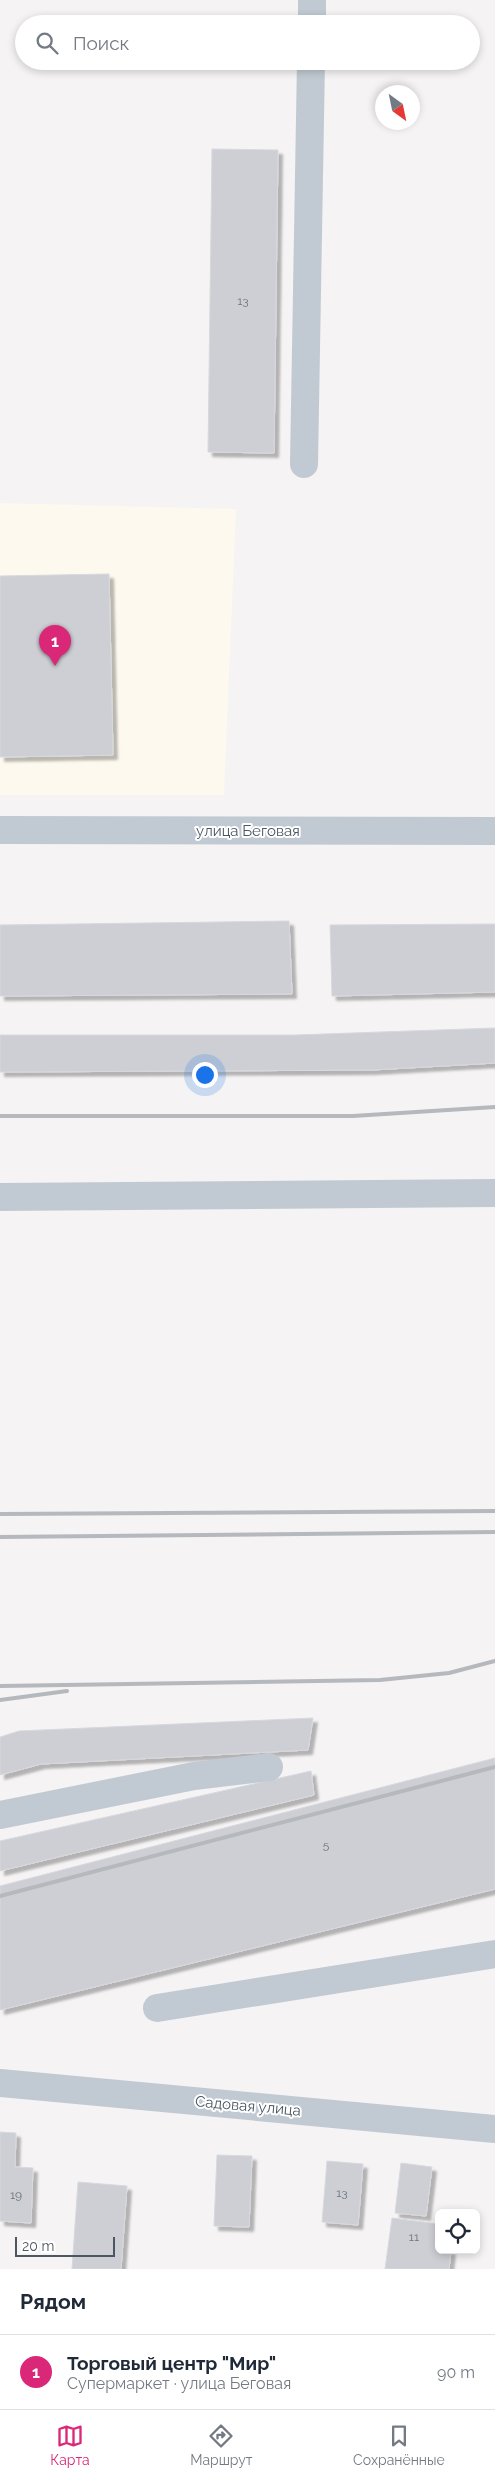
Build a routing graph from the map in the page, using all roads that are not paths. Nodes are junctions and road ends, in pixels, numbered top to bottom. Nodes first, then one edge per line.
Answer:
1 (312, 0) edge
2 (312, 15) edge
3 (311, 70) edge
4 (304, 464) dead end
5 (0, 830) edge
6 (495, 831) edge
7 (495, 1193) edge
8 (0, 1197) edge
9 (268, 1767) dead end
10 (0, 1814) edge
11 (495, 1954) edge
12 (156, 2008) dead end
13 (0, 2083) edge
14 (495, 2129) edge

1 - 2 street
3 - 4 street
5 - 6 street, улица Беговая
7 - 8 street
9 - 10 street
11 - 12 street
13 - 14 street, Садовая улица

